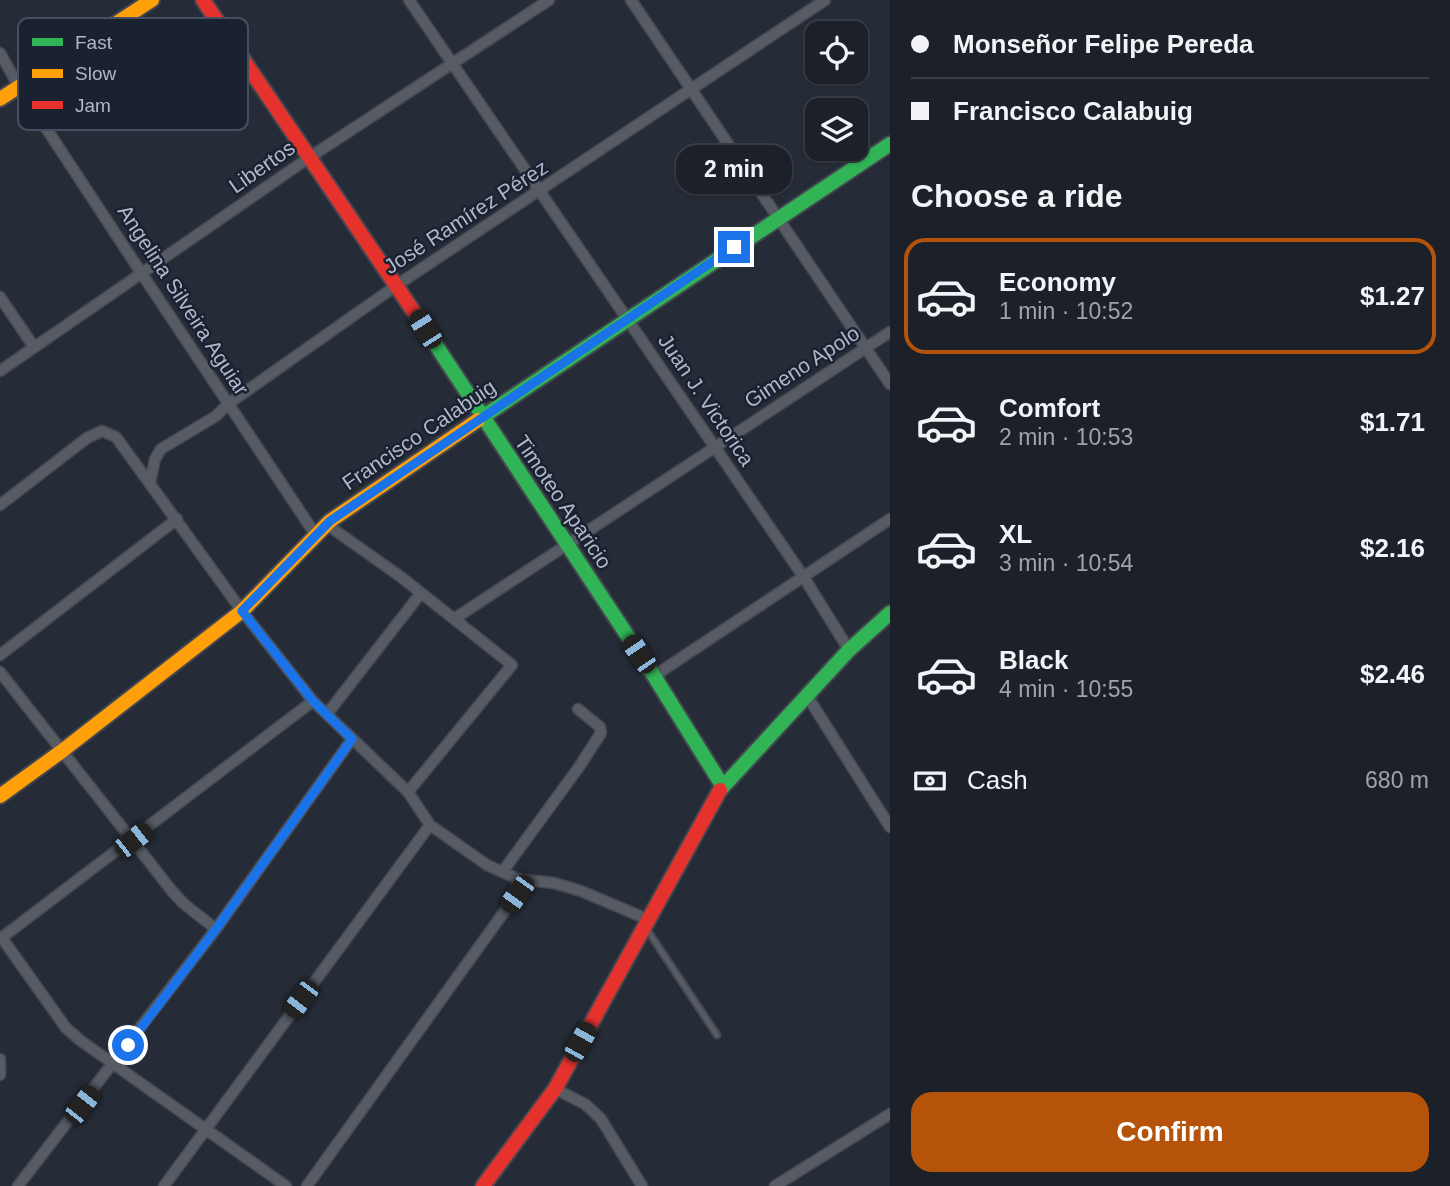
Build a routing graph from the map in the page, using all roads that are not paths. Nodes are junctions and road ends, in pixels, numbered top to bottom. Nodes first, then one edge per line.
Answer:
1 (152, 0) edge
2 (203, 0) edge
3 (409, 0) edge
4 (549, 0) edge
5 (631, 0) edge
6 (825, 0) edge
7 (124, 18) edge
8 (216, 18) edge
9 (0, 53) edge
10 (452, 63) junction
11 (248, 65) edge
12 (18, 85) edge
13 (18, 88) edge
14 (691, 89) junction
15 (0, 99) edge
16 (47, 130) edge
17 (890, 144) edge
18 (310, 157) junction
19 (540, 192) junction
20 (777, 218) junction
21 (142, 274) junction
22 (397, 285) junction
23 (0, 297) edge
24 (626, 318) junction
25 (890, 332) edge
26 (34, 347) junction
27 (866, 347) junction
28 (0, 371) edge
29 (890, 384) edge
30 (228, 404) junction
31 (482, 418) junction
32 (715, 447) junction
33 (150, 483) junction
34 (0, 505) edge
35 (177, 519) junction
36 (890, 519) edge
37 (321, 529) junction
38 (566, 545) junction
39 (803, 576) junction
40 (421, 593) junction
41 (242, 611) junction
42 (890, 613) edge
43 (454, 619) junction
44 (849, 650) junction
45 (0, 655) edge
46 (0, 672) edge
47 (654, 676) junction
48 (806, 694) junction
49 (313, 701) junction
50 (578, 709) dead end
51 (327, 715) junction
52 (352, 739) junction
53 (62, 751) junction
54 (722, 785) junction
55 (408, 792) junction
56 (0, 796) edge
57 (430, 825) junction
58 (890, 827) edge
59 (133, 840) junction
60 (503, 872) junction
61 (518, 879) junction
62 (646, 922) junction
63 (216, 929) junction
64 (1, 939) edge
65 (717, 1035) dead end
66 (0, 1059) edge
67 (114, 1064) junction
68 (0, 1075) edge
69 (555, 1089) junction
70 (890, 1114) edge
71 (204, 1130) junction
72 (18, 1186) edge
73 (164, 1186) edge
74 (286, 1186) edge
75 (307, 1186) edge
76 (483, 1186) edge
77 (642, 1186) edge
78 (775, 1186) edge

1 - 7 street
2 - 8 street, Timoteo Aparicio
3 - 10 street, Juan J. Victorica
4 - 10 street, Libertos
5 - 14 street
6 - 14 street, José Ramírez Pérez
9 - 12 street, Angelina Silveira Aguiar
10 - 18 street, Libertos
10 - 19 street, Juan J. Victorica
11 - 18 street, Timoteo Aparicio
13 - 15 street
14 - 19 street, José Ramírez Pérez
14 - 20 street
16 - 21 street, Angelina Silveira Aguiar
17 - 20 street, Francisco Calabuig
18 - 21 street, Libertos
18 - 22 street, Timoteo Aparicio
19 - 22 street, José Ramírez Pérez
19 - 24 street, Juan J. Victorica
20 - 24 street, Francisco Calabuig
20 - 27 street
21 - 26 street, Libertos
21 - 30 street, Angelina Silveira Aguiar
22 - 30 street, José Ramírez Pérez
22 - 31 street, Timoteo Aparicio
23 - 26 street
24 - 31 street, Francisco Calabuig
24 - 32 street, Juan J. Victorica
25 - 27 street, Gimeno Apolo
26 - 28 street, Libertos
27 - 29 street
27 - 32 street, Gimeno Apolo
30 - 33 street, José Ramírez Pérez
30 - 37 street, Angelina Silveira Aguiar
31 - 37 street, Francisco Calabuig
31 - 38 street, Timoteo Aparicio
32 - 38 street, Gimeno Apolo
32 - 39 street, Juan J. Victorica
33 - 34 street
33 - 35 street
35 - 41 street
35 - 45 street
36 - 39 street
37 - 40 street, Angelina Silveira Aguiar
37 - 41 street, Francisco Calabuig
38 - 43 street, Gimeno Apolo
38 - 47 street, Timoteo Aparicio
39 - 44 street, Juan J. Victorica
39 - 47 street
40 - 43 street, Angelina Silveira Aguiar
40 - 51 street
41 - 49 street
41 - 53 street, Francisco Calabuig
42 - 44 street
43 - 55 street, Angelina Silveira Aguiar
44 - 48 street
46 - 53 street
47 - 54 street, Timoteo Aparicio
48 - 54 street
48 - 58 street
49 - 51 street
49 - 59 street
50 - 60 street
51 - 52 street
52 - 55 street
52 - 63 street
53 - 56 street, Francisco Calabuig
53 - 59 street
54 - 62 street
55 - 57 street
57 - 60 street
57 - 71 street
59 - 63 street
59 - 64 street
60 - 61 street
61 - 62 street
61 - 75 street
62 - 65 lane
62 - 69 street
63 - 67 street
64 - 67 street
66 - 68 street
67 - 71 street
67 - 72 street
69 - 76 street
69 - 77 street
70 - 78 street
71 - 73 street
71 - 74 street

